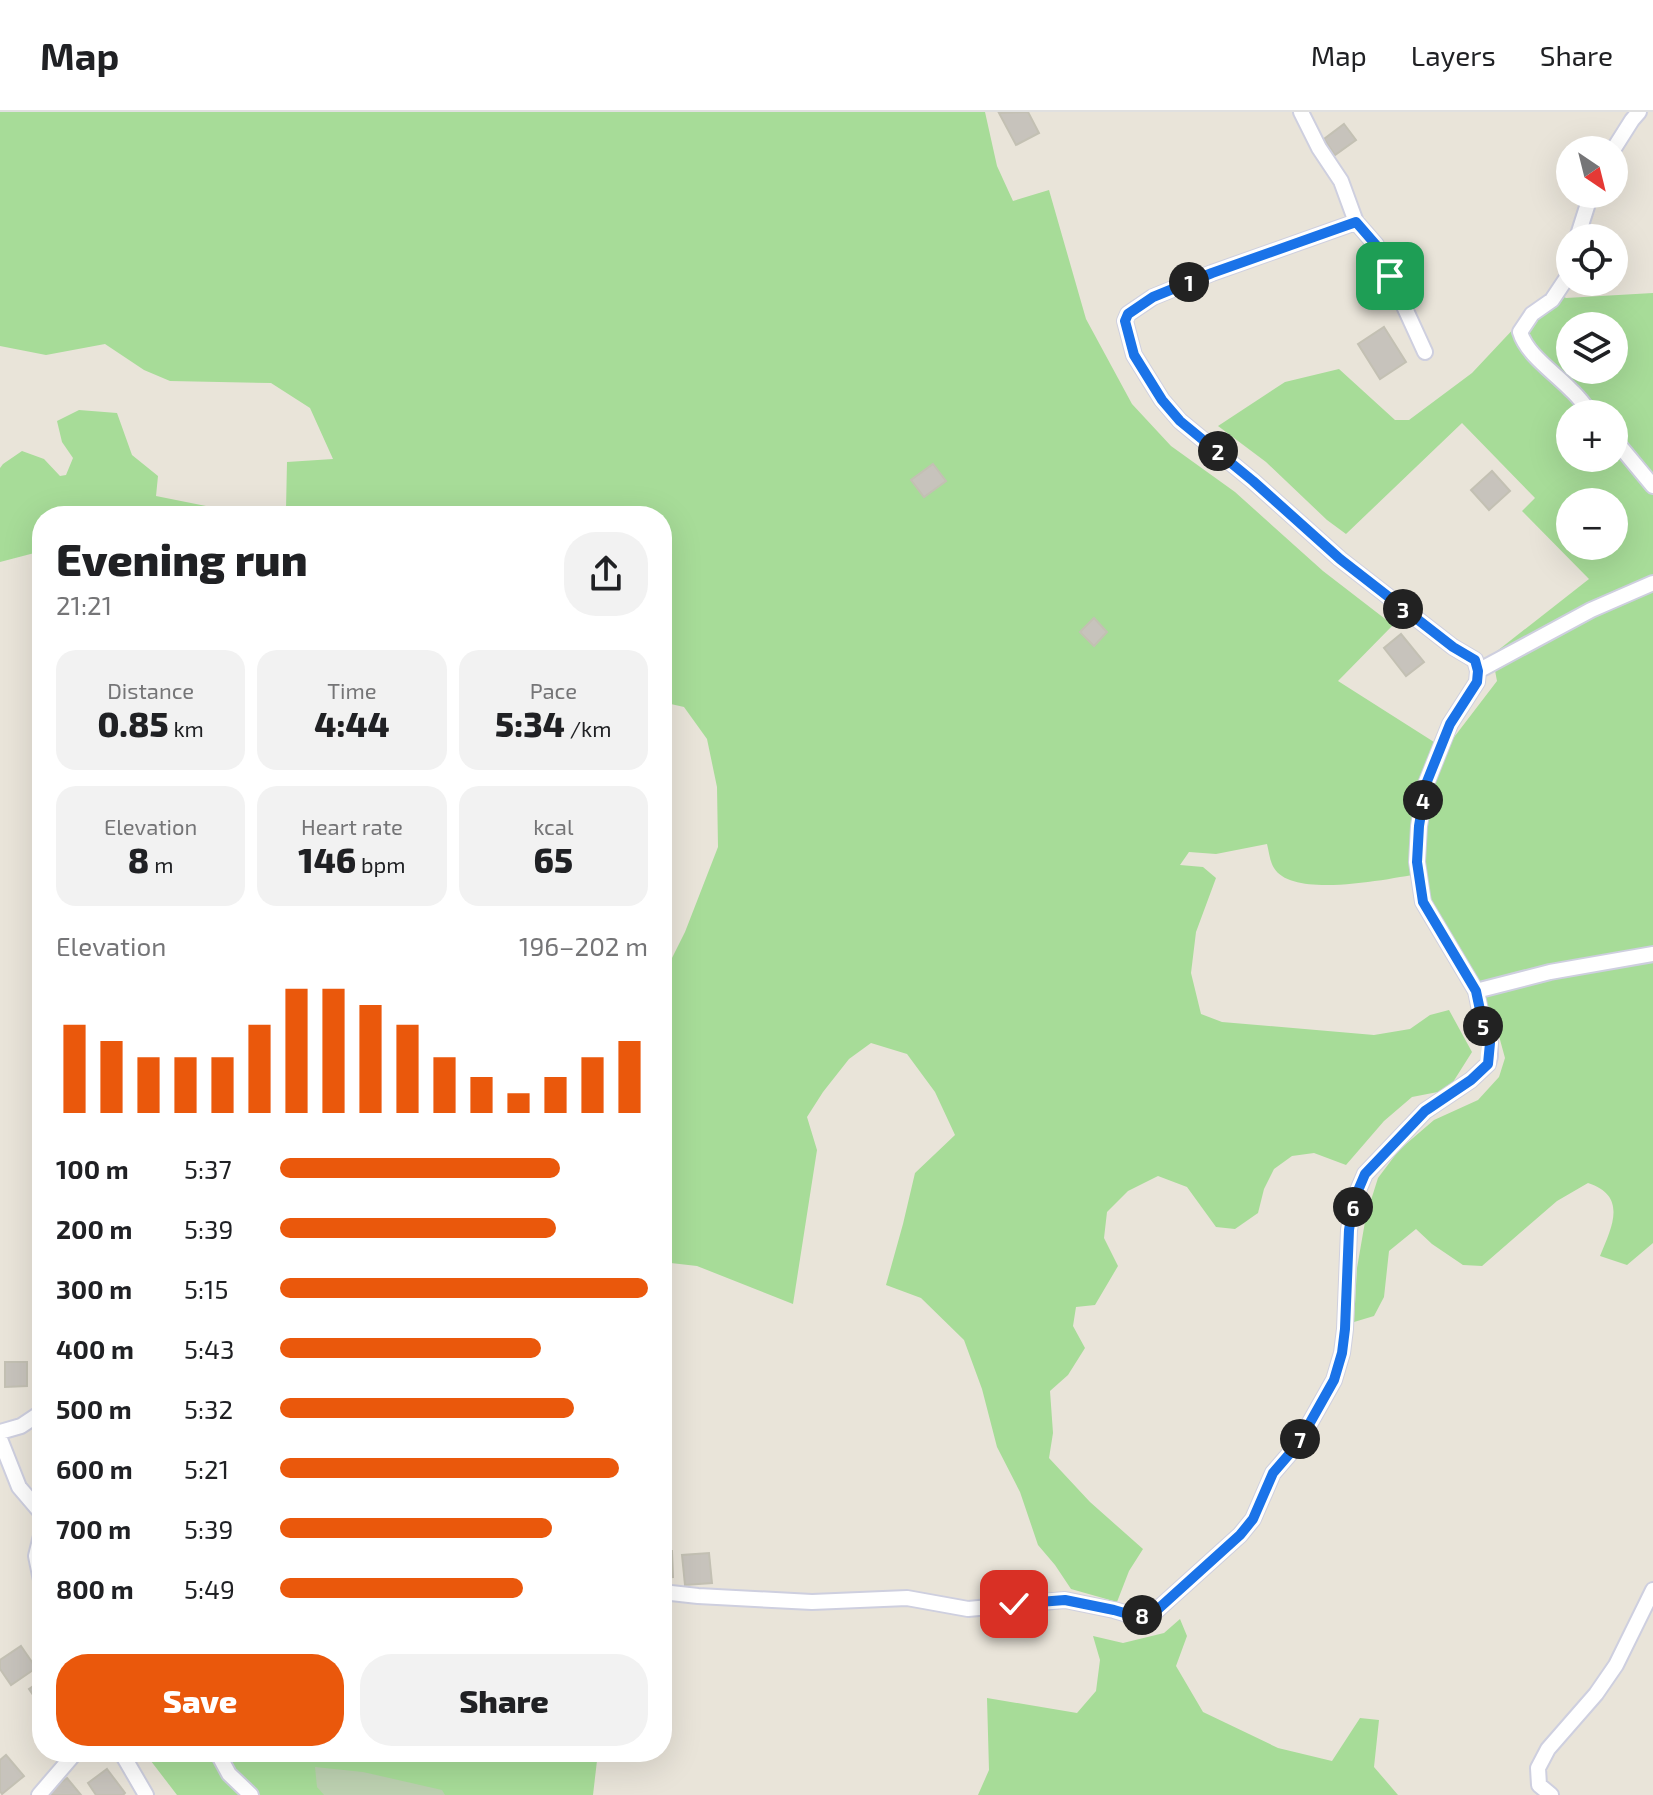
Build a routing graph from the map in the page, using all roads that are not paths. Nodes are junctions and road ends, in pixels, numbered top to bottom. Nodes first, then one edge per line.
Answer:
1 (1301, 112) edge
2 (1639, 112) edge
3 (1622, 136) edge
4 (1356, 222) junction
5 (1556, 294) edge
6 (1425, 352) dead end
7 (1580, 400) edge
8 (1628, 456) edge
9 (1653, 486) edge
10 (1653, 583) edge
11 (1478, 671) junction
12 (1653, 954) edge
13 (1476, 991) junction
14 (32, 1419) edge
15 (0, 1432) edge
16 (0, 1439) edge
17 (32, 1502) edge
18 (1653, 1590) edge
19 (672, 1593) edge
20 (67, 1762) edge
21 (127, 1762) edge
22 (222, 1762) edge
23 (39, 1795) edge
24 (146, 1795) edge
25 (251, 1795) edge
26 (1551, 1795) edge

1 - 4 street
2 - 3 street
4 - 6 street
4 - 11 street
5 - 7 street
8 - 9 street
10 - 11 street
11 - 13 street
12 - 13 street
13 - 19 street
14 - 15 street
16 - 17 street
18 - 26 street
20 - 23 street
21 - 24 street
22 - 25 street

